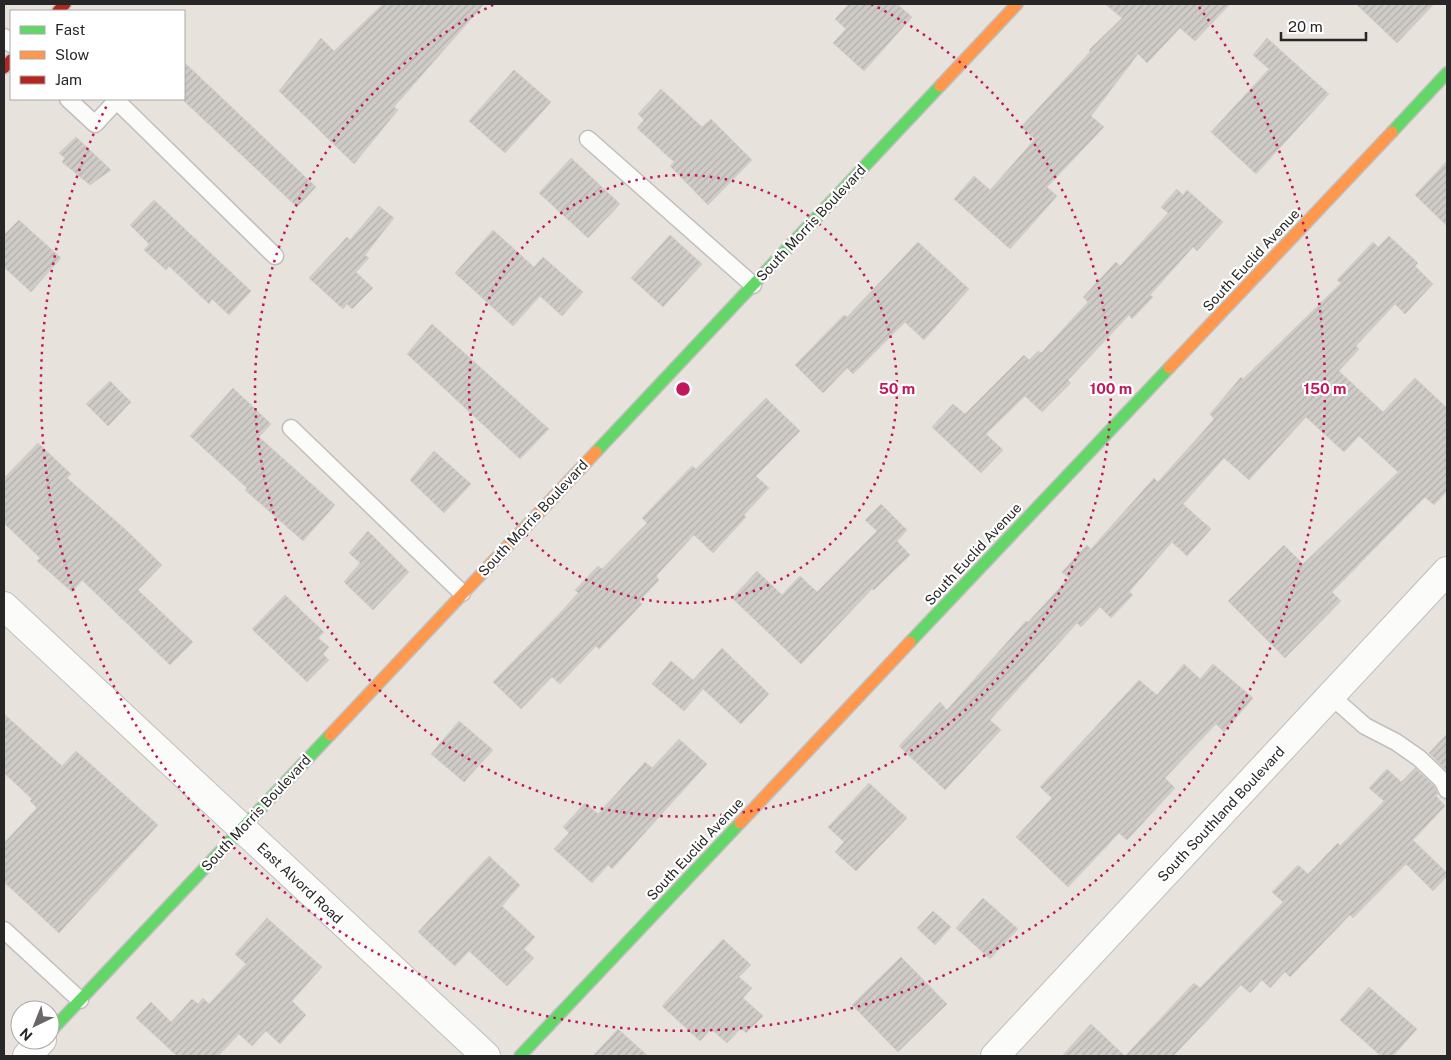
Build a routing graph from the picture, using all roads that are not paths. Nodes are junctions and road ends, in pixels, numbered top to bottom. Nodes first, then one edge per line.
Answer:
1 (1017, 4) edge
2 (1447, 73) edge
3 (69, 100) edge
4 (116, 100) edge
5 (118, 100) edge
6 (588, 139) dead end
7 (276, 256) dead end
8 (753, 285) junction
9 (291, 428) dead end
10 (1447, 571) edge
11 (462, 594) junction
12 (4, 606) edge
13 (1331, 696) junction
14 (1447, 790) edge
15 (242, 828) junction
16 (4, 930) edge
17 (80, 1000) junction
18 (60, 1021) edge
19 (486, 1056) edge
20 (520, 1056) edge
21 (996, 1056) edge

1 - 8 street, South Morris Boulevard
2 - 20 street, South Euclid Avenue
3 - 4 lane
5 - 7 lane
6 - 8 lane
8 - 11 street, South Morris Boulevard
9 - 11 lane
10 - 13 street, South Southland Boulevard
11 - 15 street, South Morris Boulevard
12 - 15 street, East Alvord Road
13 - 14 lane
13 - 21 street, South Southland Boulevard
15 - 17 street, South Morris Boulevard
15 - 19 street, East Alvord Road
16 - 17 lane
17 - 18 street, South Morris Boulevard

